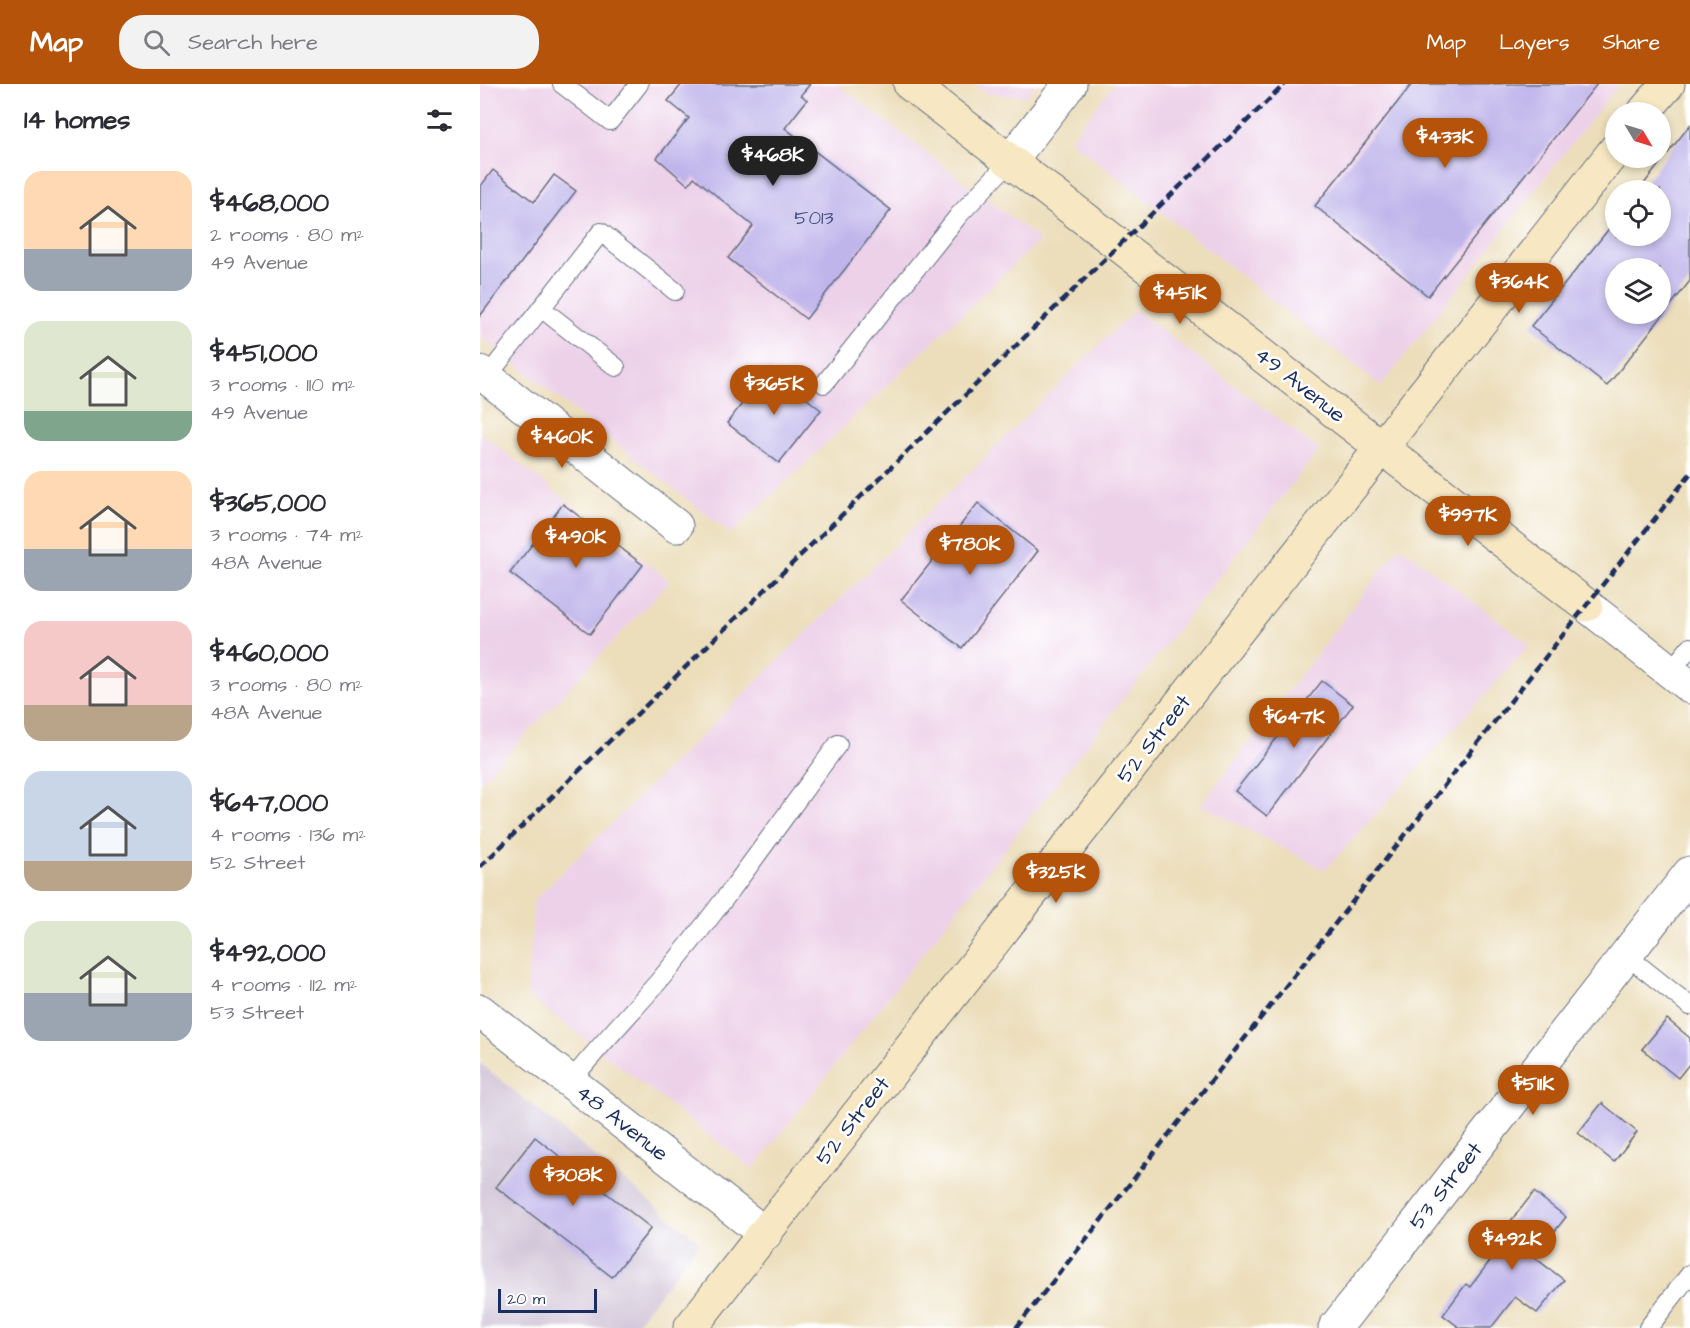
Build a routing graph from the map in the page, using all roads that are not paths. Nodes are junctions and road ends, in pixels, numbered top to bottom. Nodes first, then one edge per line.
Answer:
1 (562, 84) edge
2 (639, 84) edge
3 (910, 84) edge
4 (1668, 84) edge
5 (1062, 88) edge
6 (1653, 102) edge
7 (1010, 161) junction
8 (1605, 163) edge
9 (675, 291) dead end
10 (541, 308) junction
11 (616, 367) dead end
12 (483, 375) edge
13 (824, 384) dead end
14 (1382, 448) junction
15 (676, 526) dead end
16 (1586, 605) joint
17 (1690, 646) edge
18 (1680, 679) edge
19 (838, 744) dead end
20 (1690, 873) edge
21 (1626, 955) junction
22 (1690, 1006) edge
23 (480, 1011) edge
24 (570, 1082) junction
25 (765, 1234) junction
26 (1690, 1274) edge
27 (690, 1328) edge
28 (1335, 1328) edge
29 (1648, 1328) edge

1 - 2 lane
3 - 7 main road, 49 Avenue
4 - 6 main road
5 - 7 street
7 - 13 lane
7 - 14 main road, 49 Avenue
8 - 14 main road, 52 Street
9 - 10 lane
10 - 11 lane
10 - 12 lane
12 - 15 street
14 - 16 main road, 49 Avenue
14 - 25 main road, 52 Street
16 - 18 street, 49 Avenue
17 - 18 lane
19 - 24 lane
20 - 21 street, 53 Street
21 - 22 lane
21 - 28 street, 53 Street
23 - 24 street, 48 Avenue
24 - 25 street, 48 Avenue
25 - 27 main road, 52 Street
26 - 29 lane

